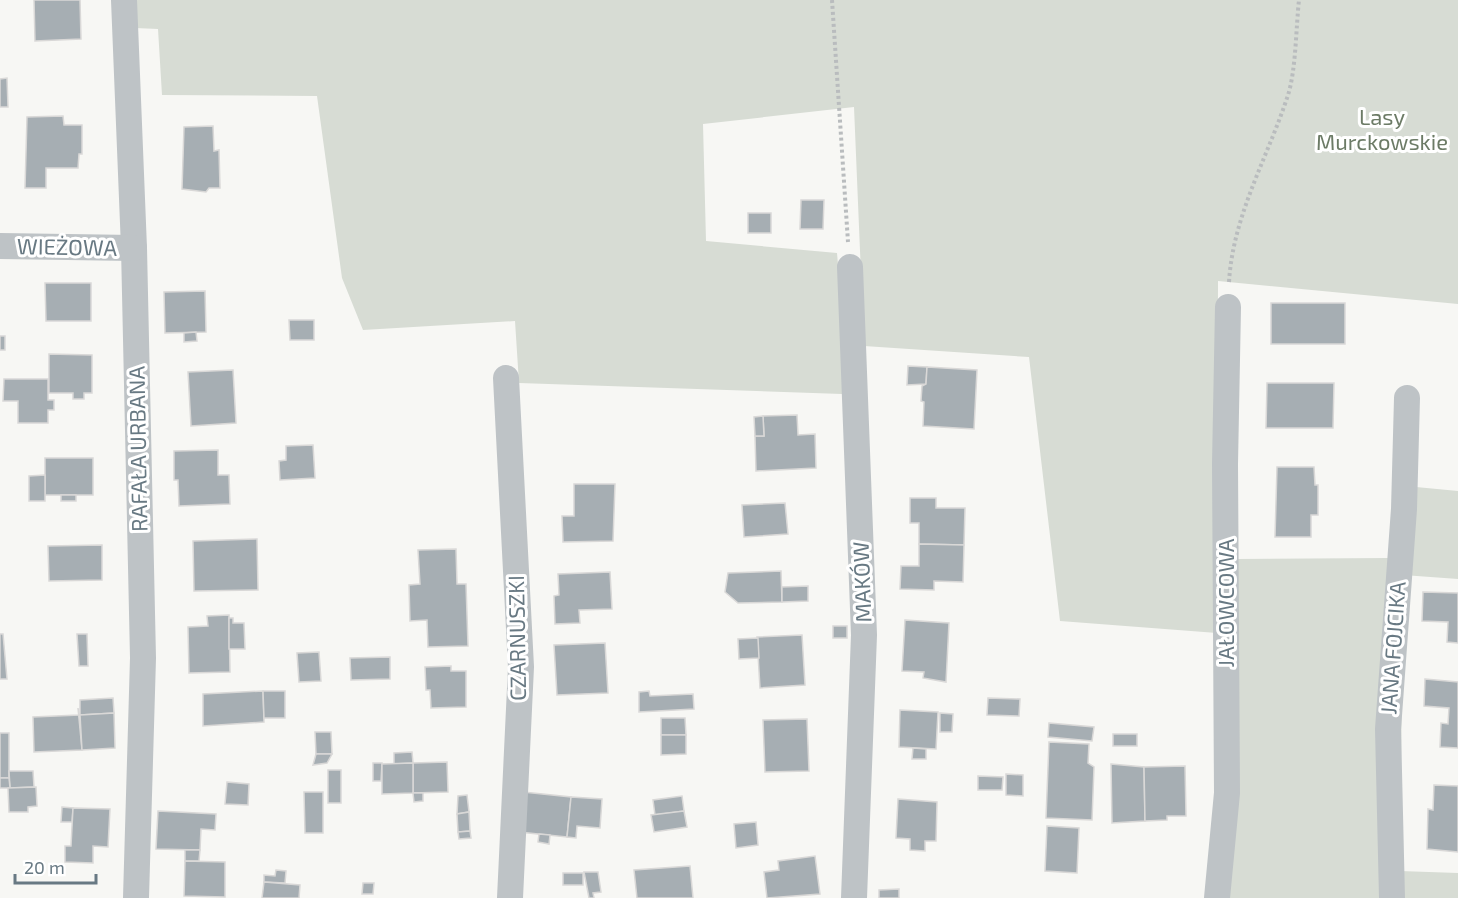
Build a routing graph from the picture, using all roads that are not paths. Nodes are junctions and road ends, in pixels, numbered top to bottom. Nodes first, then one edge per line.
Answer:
1 (124, 0) edge
2 (0, 246) edge
3 (134, 248) junction
4 (850, 267) road end
5 (1228, 307) road end
6 (506, 378) dead end
7 (1407, 398) dead end
8 (136, 898) edge
9 (510, 898) edge
10 (854, 898) edge
11 (1218, 898) edge
12 (1392, 898) edge

1 - 3 street, RAFAŁA URBANA
2 - 3 street, WIEŻOWA
3 - 8 street, RAFAŁA URBANA
4 - 10 street, MAKÓW
5 - 11 street, JAŁOWCOWA
6 - 9 street, CZARNUSZKI
7 - 12 street, JANA FOJCIKA

